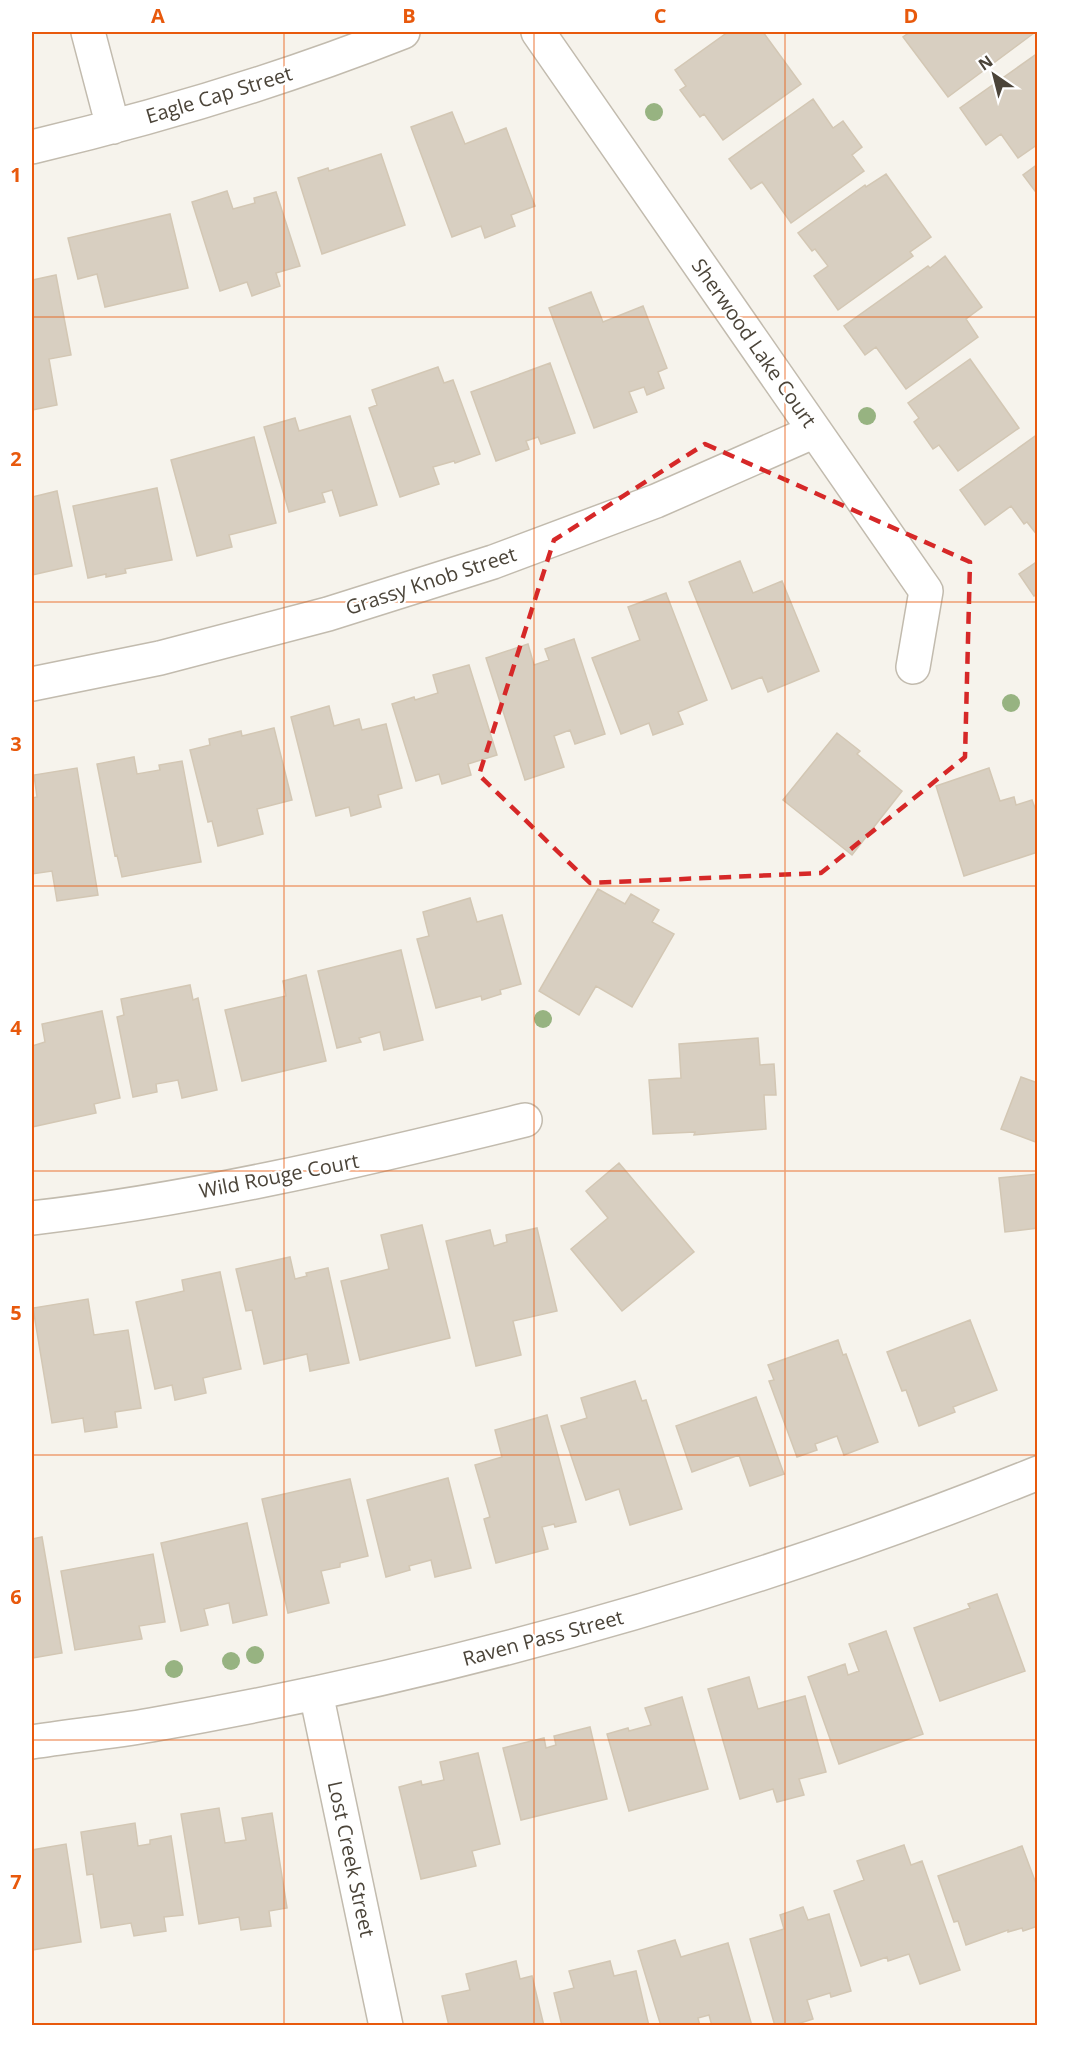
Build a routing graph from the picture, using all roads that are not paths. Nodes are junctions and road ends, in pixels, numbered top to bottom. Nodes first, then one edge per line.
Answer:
1 (88, 32) edge
2 (403, 32) edge
3 (538, 32) edge
4 (113, 127) junction
5 (32, 147) edge
6 (815, 431) junction
7 (913, 667) dead end
8 (32, 684) edge
9 (525, 1120) dead end
10 (32, 1218) edge
11 (1038, 1473) edge
12 (316, 1693) junction
13 (32, 1742) edge
14 (386, 2025) edge

1 - 4 street
2 - 4 street, Eagle Cap Street
3 - 6 street, Sherwood Lake Court
4 - 5 street, Eagle Cap Street
6 - 7 street, Sherwood Lake Court
6 - 8 street, Grassy Knob Street
9 - 10 street, Wild Rouge Court
11 - 12 street, Raven Pass Street
12 - 13 street, Raven Pass Street
12 - 14 street, Lost Creek Street

